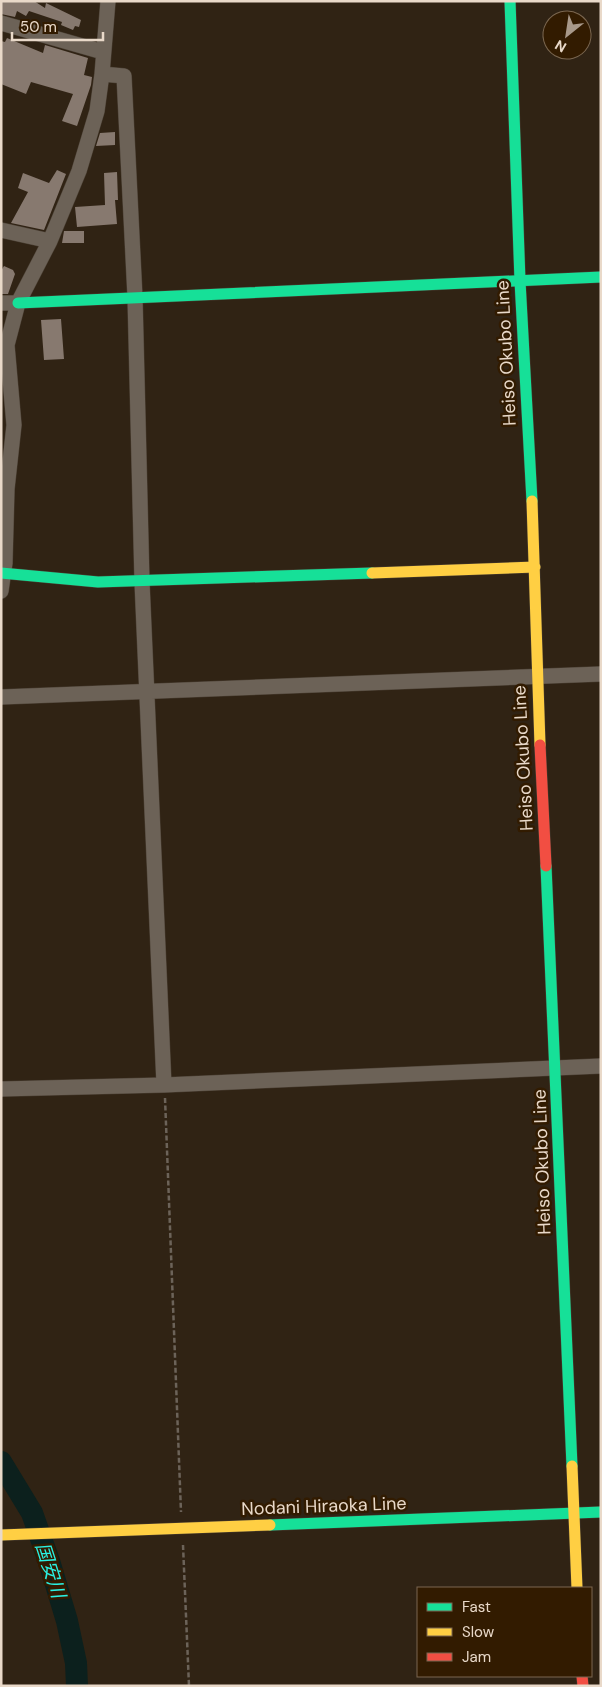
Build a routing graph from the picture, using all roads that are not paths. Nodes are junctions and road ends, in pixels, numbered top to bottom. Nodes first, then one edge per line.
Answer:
1 (108, 1) edge
2 (510, 1) edge
3 (1, 24) edge
4 (103, 52) junction
5 (102, 74) junction
6 (1, 230) edge
7 (50, 241) junction
8 (601, 278) edge
9 (520, 281) junction
10 (135, 297) junction
11 (1, 303) edge
12 (18, 303) junction
13 (535, 568) junction
14 (2, 573) edge
15 (142, 582) junction
16 (1, 591) edge
17 (601, 674) edge
18 (537, 677) junction
19 (148, 692) junction
20 (1, 697) edge
21 (601, 1066) edge
22 (556, 1068) junction
23 (164, 1085) junction
24 (1, 1089) edge
25 (601, 1512) edge
26 (574, 1513) junction
27 (1, 1534) edge
28 (577, 1587) edge

1 - 4 street
2 - 9 main road, Heiso Okubo Line
3 - 4 street
4 - 5 street
5 - 7 street
5 - 10 street
6 - 7 street
7 - 12 street
8 - 9 main road
9 - 10 main road
9 - 13 main road, Heiso Okubo Line
10 - 12 main road
10 - 15 street
11 - 12 street
12 - 14 street
13 - 15 main road
13 - 18 main road, Heiso Okubo Line
14 - 15 main road
14 - 16 street
15 - 19 street
17 - 18 street
18 - 19 street
18 - 22 main road, Heiso Okubo Line
19 - 20 street
19 - 23 street
21 - 22 street
22 - 23 street
22 - 26 main road, Heiso Okubo Line
23 - 24 street
25 - 26 main road, Nodani Hiraoka Line
26 - 27 main road, Nodani Hiraoka Line
26 - 28 main road

